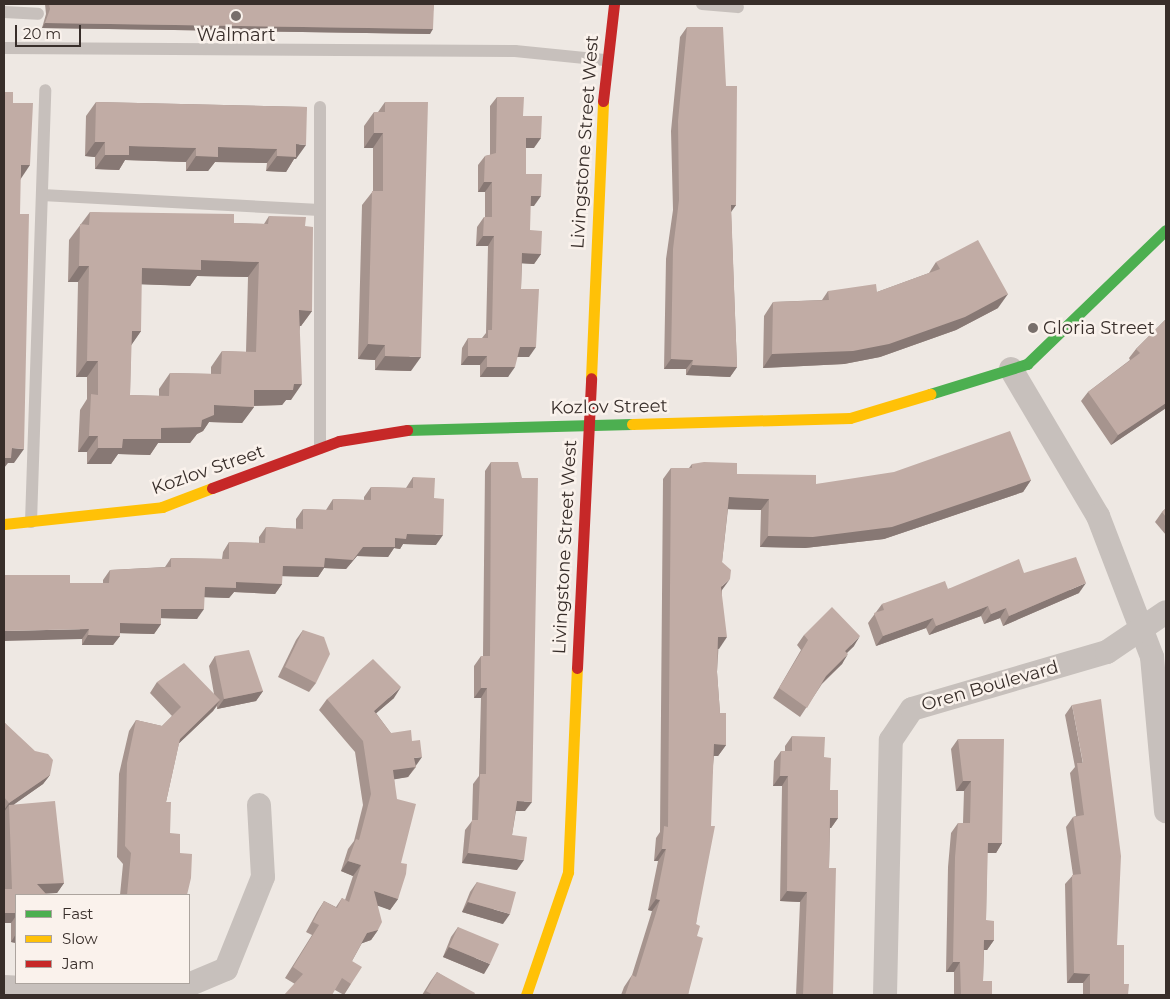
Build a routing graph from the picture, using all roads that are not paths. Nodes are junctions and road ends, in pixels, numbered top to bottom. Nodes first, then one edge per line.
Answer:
1 (614, 4) edge
2 (702, 4) edge
3 (738, 6) dead end
4 (4, 12) edge
5 (38, 14) dead end
6 (4, 48) edge
7 (605, 60) junction
8 (45, 90) dead end
9 (320, 107) dead end
10 (42, 195) junction
11 (320, 210) junction
12 (1166, 230) edge
13 (1011, 370) junction
14 (589, 423) junction
15 (320, 448) junction
16 (31, 522) junction
17 (4, 524) edge
18 (1166, 612) edge
19 (1142, 630) junction
20 (259, 805) dead end
21 (1166, 811) edge
22 (4, 986) edge
23 (526, 995) edge
24 (884, 995) edge

1 - 7 street, Livingstone Street West
2 - 3 lane
4 - 5 lane
6 - 7 lane
7 - 14 street, Livingstone Street West
8 - 10 lane
9 - 11 lane
10 - 11 lane
10 - 16 lane
11 - 15 lane
12 - 13 street, Kozlov Street
13 - 14 street, Kozlov Street
13 - 19 street
14 - 15 street, Kozlov Street
14 - 23 street, Livingstone Street West
15 - 16 street, Kozlov Street
16 - 17 street, Kozlov Street
18 - 19 street, Oren Boulevard
19 - 21 street
19 - 24 street, Oren Boulevard
20 - 22 street

